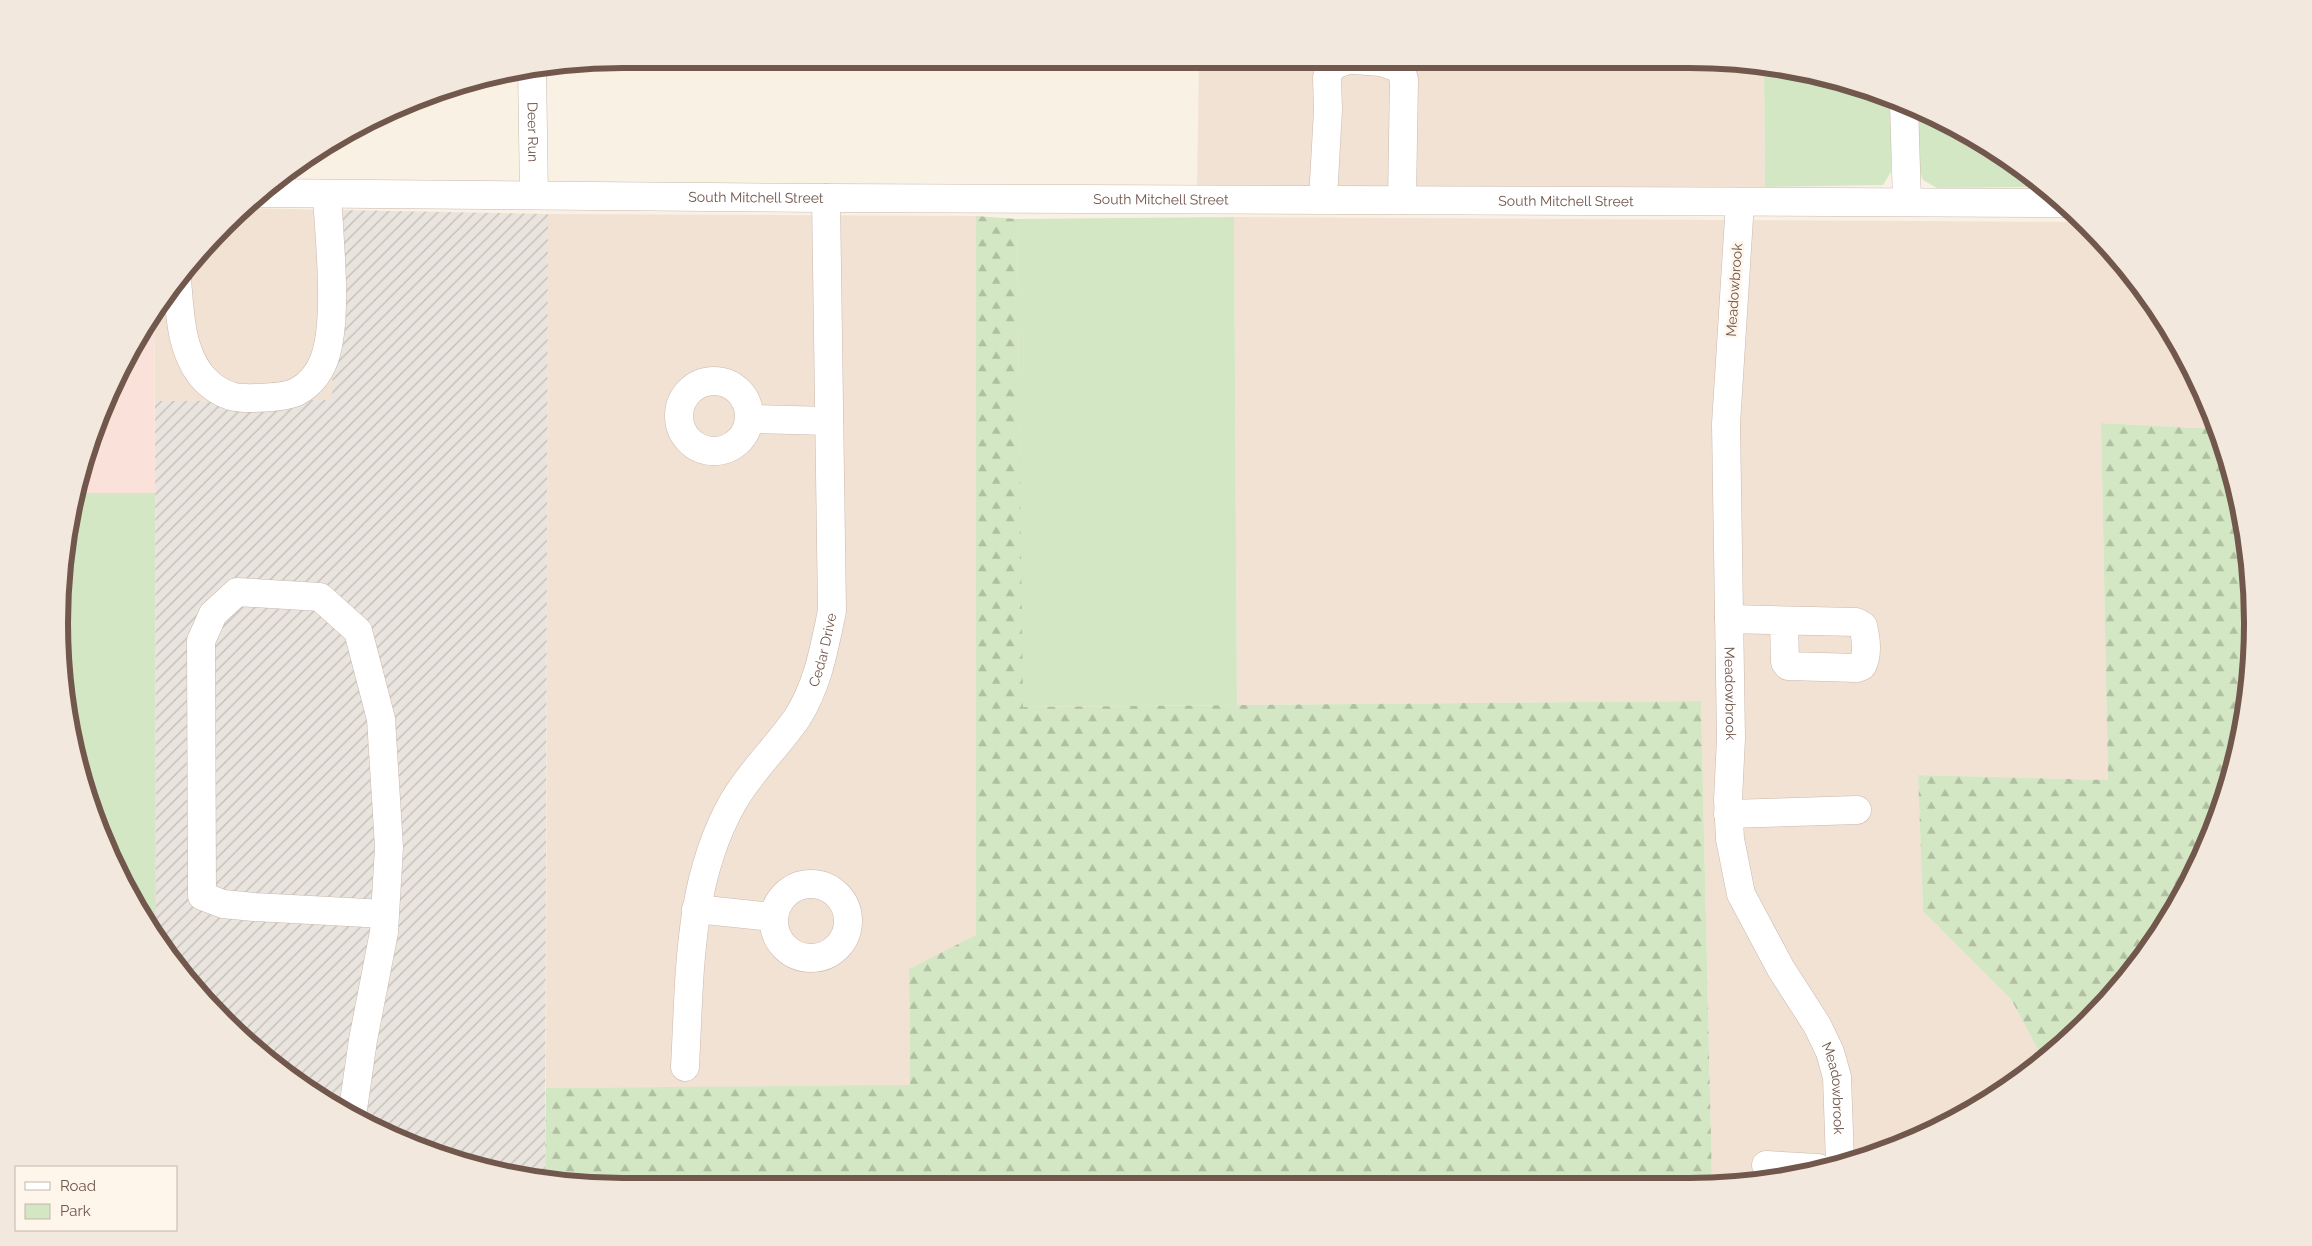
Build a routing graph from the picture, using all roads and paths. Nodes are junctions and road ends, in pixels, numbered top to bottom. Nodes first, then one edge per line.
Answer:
1 (1331, 68) edge
2 (1399, 68) edge
3 (532, 75) edge
4 (1904, 111) edge
5 (271, 193) edge
6 (327, 194) junction
7 (534, 195) junction
8 (826, 198) junction
9 (1323, 199) junction
10 (1402, 200) junction
11 (1740, 202) junction
12 (1907, 202) junction
13 (2052, 203) edge
14 (178, 290) edge
15 (750, 419) dead end
16 (829, 421) junction
17 (1729, 620) junction
18 (1784, 621) dead end
19 (1857, 810) dead end
20 (1728, 814) junction
21 (696, 910) junction
22 (385, 914) junction
23 (773, 917) dead end
24 (685, 1067) dead end
25 (353, 1108) edge
26 (1840, 1158) edge
27 (1766, 1165) dead end
28 (1801, 1167) edge

1 - 9 street
2 - 10 street
3 - 7 street, Deer Run
4 - 12 street
5 - 6 street, South Mitchell Street
6 - 7 street, South Mitchell Street
6 - 14 street
7 - 8 street, South Mitchell Street
8 - 9 street, South Mitchell Street
8 - 16 street, Cedar Drive
9 - 10 street, South Mitchell Street
10 - 11 street, South Mitchell Street
11 - 12 street, South Mitchell Street
11 - 17 street, Meadowbrook
12 - 13 street, South Mitchell Street
15 - 16 street
16 - 21 street, Cedar Drive
17 - 18 street
17 - 20 street, Meadowbrook
19 - 20 street
20 - 26 street, Meadowbrook
21 - 23 street
21 - 24 street, Cedar Drive
22 - 22 street
22 - 25 street
27 - 28 street

